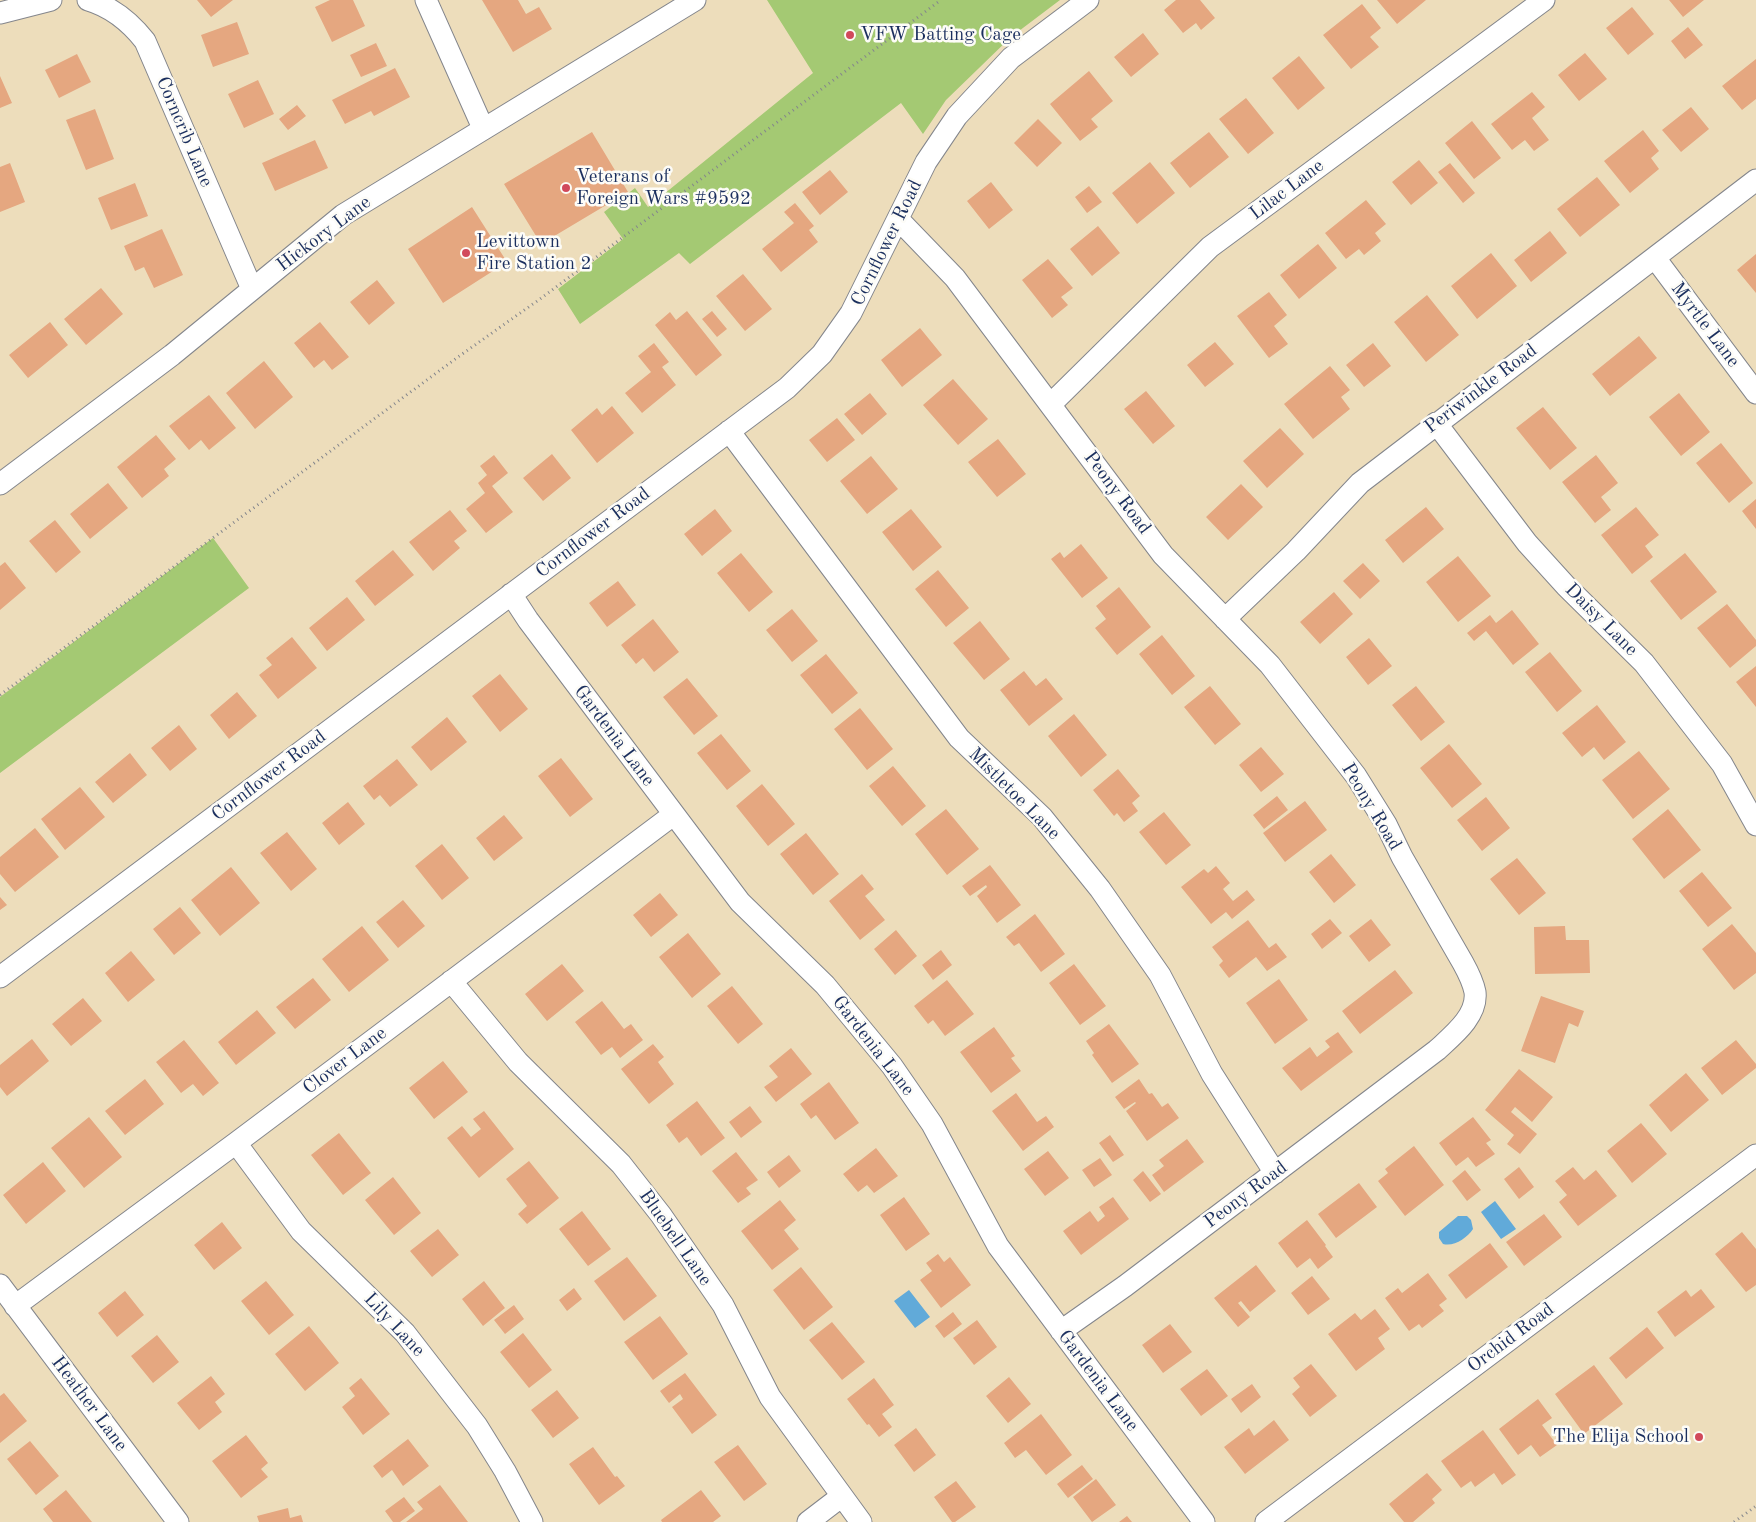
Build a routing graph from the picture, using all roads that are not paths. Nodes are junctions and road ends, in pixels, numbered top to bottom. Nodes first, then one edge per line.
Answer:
1 (51, 0) edge
2 (88, 0) edge
3 (426, 0) edge
4 (695, 0) edge
5 (1088, 0) edge
6 (1544, 0) edge
7 (0, 13) edge
8 (483, 128) junction
9 (1756, 180) edge
10 (899, 220) junction
11 (1655, 258) junction
12 (252, 289) junction
13 (1756, 393) edge
14 (1051, 404) junction
15 (1436, 423) junction
16 (729, 431) junction
17 (0, 484) edge
18 (511, 594) junction
19 (1225, 619) junction
20 (673, 815) junction
21 (1756, 825) edge
22 (0, 977) edge
23 (451, 981) junction
24 (236, 1143) junction
25 (1755, 1157) edge
26 (1275, 1172) junction
27 (0, 1285) edge
28 (15, 1306) junction
29 (1060, 1331) junction
30 (842, 1496) junction
31 (178, 1522) edge
32 (532, 1522) edge
33 (808, 1522) edge
34 (861, 1522) edge
35 (1204, 1522) edge
36 (1266, 1522) edge

1 - 7 street
2 - 12 street, Corncrib Lane
3 - 8 street
4 - 8 street, Hickory Lane
5 - 10 street, Cornflower Road
6 - 14 street, Lilac Lane
8 - 12 street, Hickory Lane
9 - 11 street, Periwinkle Road
10 - 14 street, Peony Road
10 - 16 street, Cornflower Road
11 - 13 street, Myrtle Lane
11 - 15 street, Periwinkle Road
12 - 17 street, Hickory Lane
14 - 19 street, Peony Road
15 - 19 street, Periwinkle Road
15 - 21 street, Daisy Lane
16 - 18 street, Cornflower Road
16 - 26 street, Mistletoe Lane
18 - 20 street, Gardenia Lane
18 - 22 street, Cornflower Road
19 - 26 street, Peony Road
20 - 23 street, Clover Lane
20 - 29 street, Gardenia Lane
23 - 24 street, Clover Lane
23 - 30 street, Bluebell Lane
24 - 28 street, Clover Lane
24 - 32 street, Lily Lane
25 - 36 street, Orchid Road
26 - 29 street, Peony Road
27 - 28 street, Heather Lane
28 - 31 street, Heather Lane
29 - 35 street, Gardenia Lane
30 - 33 street
30 - 34 street, Bluebell Lane

